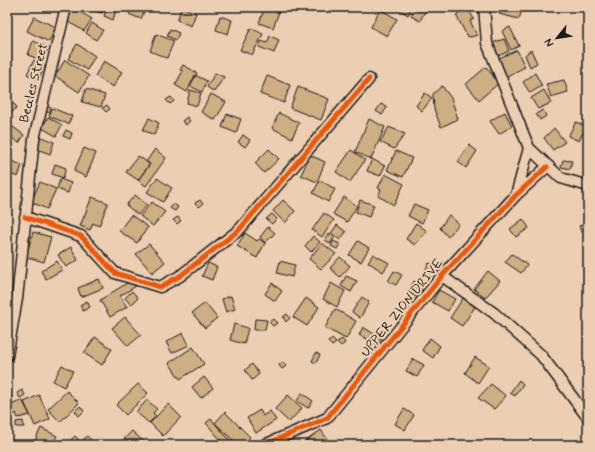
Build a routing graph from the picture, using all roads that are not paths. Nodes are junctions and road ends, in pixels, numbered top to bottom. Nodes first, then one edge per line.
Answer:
1 (66, 7) edge
2 (484, 7) edge
3 (369, 79) dead end
4 (529, 148) junction
5 (548, 167) junction
6 (588, 186) edge
7 (516, 195) junction
8 (26, 217) junction
9 (442, 276) junction
10 (17, 299) junction
11 (7, 304) edge
12 (7, 356) edge
13 (588, 418) edge
14 (264, 445) edge

1 - 8 street, Beccles Street
2 - 4 street
3 - 8 street
4 - 5 street
4 - 7 street
5 - 6 street
5 - 7 street, UPPER ZION DRIVE
7 - 9 street, UPPER ZION DRIVE
8 - 10 street, Beccles Street
9 - 13 street
9 - 14 street, UPPER ZION DRIVE
10 - 11 street
10 - 12 street, Beccles Street

